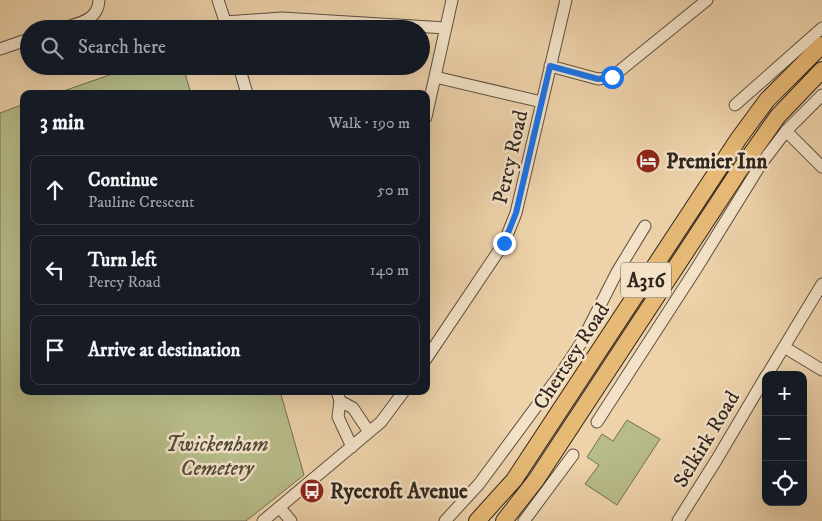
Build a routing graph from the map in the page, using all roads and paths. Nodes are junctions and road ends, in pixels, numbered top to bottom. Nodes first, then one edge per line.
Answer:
1 (98, 0) edge
2 (218, 0) edge
3 (452, 0) edge
4 (566, 0) edge
5 (707, 0) edge
6 (87, 20) edge
7 (224, 20) edge
8 (266, 20) edge
9 (315, 20) edge
10 (430, 27) edge
11 (446, 28) junction
12 (822, 28) edge
13 (20, 41) edge
14 (1, 45) edge
15 (822, 45) edge
16 (550, 66) junction
17 (822, 70) edge
18 (242, 75) edge
19 (435, 77) junction
20 (246, 90) edge
21 (822, 95) edge
22 (430, 99) edge
23 (542, 102) junction
24 (735, 105) dead end
25 (786, 131) junction
26 (822, 167) edge
27 (645, 226) dead end
28 (822, 284) edge
29 (784, 347) junction
30 (430, 353) edge
31 (822, 370) edge
32 (769, 371) edge
33 (762, 382) edge
34 (401, 395) edge
35 (338, 396) edge
36 (597, 422) dead end
37 (369, 432) junction
38 (352, 447) junction
39 (572, 455) dead end
40 (280, 508) junction
41 (263, 521) edge
42 (291, 521) edge
43 (445, 521) edge
44 (477, 521) edge
45 (504, 521) edge
46 (524, 521) edge
47 (678, 521) edge

1 - 6 street
2 - 7 street
3 - 11 street
4 - 16 street, Percy Road
5 - 16 street
8 - 9 street
10 - 11 street
11 - 19 street
12 - 24 street
13 - 14 street
15 - 44 highway, Chertsey Road / A316
16 - 23 street, Percy Road
17 - 45 highway, Chertsey Road / A316
18 - 20 street
19 - 22 street
19 - 23 street
21 - 25 street
23 - 30 street, Percy Road
25 - 26 street
25 - 36 street
27 - 43 street
28 - 29 street, Selkirk Road
29 - 31 street
29 - 32 street, Selkirk Road
33 - 47 street, Selkirk Road
34 - 37 street
35 - 37 street
35 - 38 street
37 - 38 street
38 - 40 street
39 - 46 street
40 - 41 street
40 - 42 street

